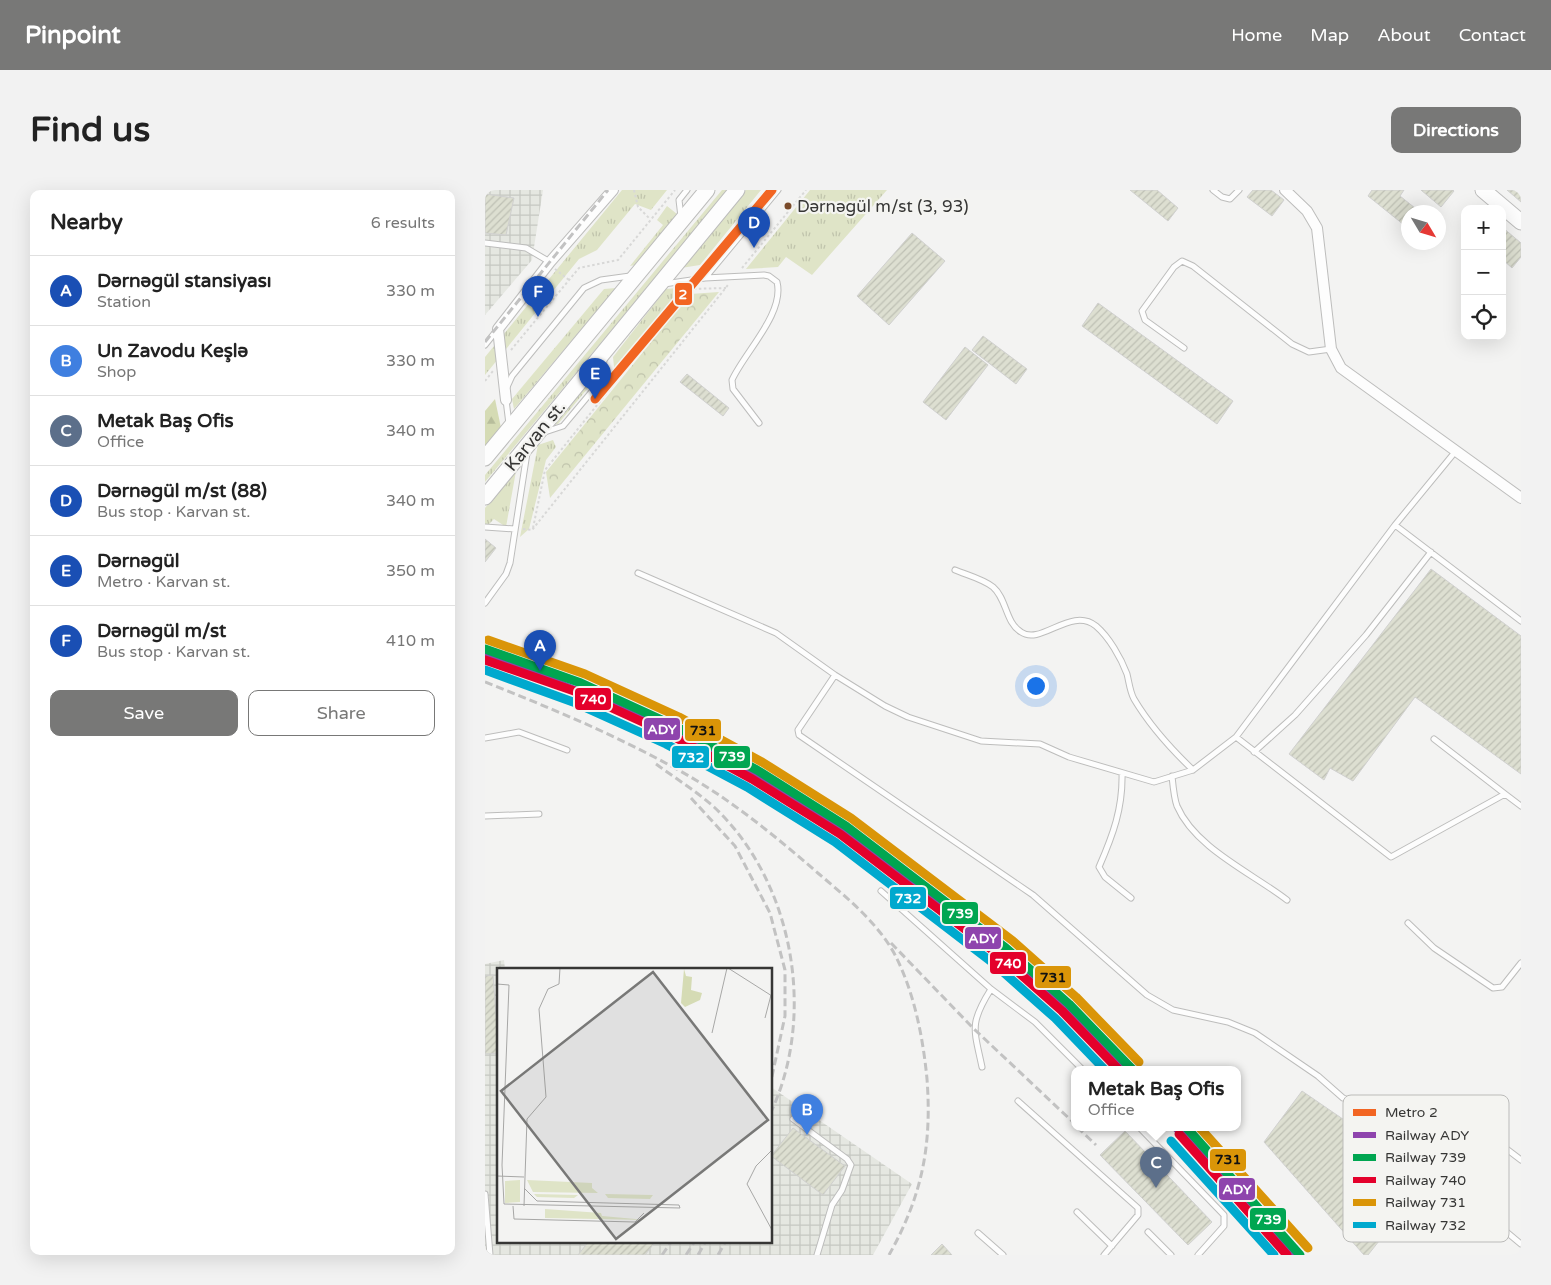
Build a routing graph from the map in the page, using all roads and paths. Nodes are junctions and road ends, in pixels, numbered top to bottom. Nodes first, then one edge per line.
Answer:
1 (613, 190) edge
2 (634, 190) edge
3 (687, 190) edge
4 (707, 190) edge
5 (737, 190) edge
6 (778, 190) edge
7 (1213, 190) edge
8 (1239, 190) edge
9 (1285, 190) edge
10 (1483, 190) edge
11 (804, 191) edge
12 (651, 220) dead end
13 (681, 222) junction
14 (1521, 222) edge
15 (485, 243) edge
16 (550, 263) junction
17 (638, 275) junction
18 (735, 277) junction
19 (705, 278) junction
20 (569, 280) dead end
21 (661, 284) junction
22 (726, 288) junction
23 (498, 329) junction
24 (485, 345) edge
25 (1184, 348) dead end
26 (1331, 349) junction
27 (506, 400) junction
28 (759, 423) dead end
29 (510, 429) junction
30 (533, 440) junction
31 (1455, 452) junction
32 (485, 458) edge
33 (485, 497) edge
34 (1521, 498) edge
35 (1395, 525) junction
36 (485, 526) edge
37 (515, 529) junction
38 (532, 530) junction
39 (1431, 552) junction
40 (955, 570) dead end
41 (638, 573) dead end
42 (485, 603) edge
43 (1521, 621) edge
44 (527, 647) dead end
45 (835, 675) junction
46 (513, 680) dead end
47 (485, 738) edge
48 (1236, 738) junction
49 (1434, 739) dead end
50 (567, 750) dead end
51 (1254, 752) junction
52 (1193, 770) junction
53 (1122, 773) junction
54 (1172, 776) junction
55 (1505, 794) junction
56 (1521, 806) edge
57 (539, 814) dead end
58 (485, 816) edge
59 (881, 891) dead end
60 (1131, 898) dead end
61 (1287, 900) dead end
62 (1408, 923) dead end
63 (1521, 963) edge
64 (991, 989) junction
65 (1079, 1066) edge
66 (982, 1067) dead end
67 (1343, 1098) edge
68 (1018, 1101) dead end
69 (793, 1119) dead end
70 (1143, 1131) edge
71 (1509, 1151) edge
72 (1521, 1160) edge
73 (485, 1194) edge
74 (1077, 1212) dead end
75 (1148, 1232) dead end
76 (978, 1233) dead end
77 (1509, 1234) edge
78 (1521, 1244) edge
79 (1112, 1246) junction
80 (489, 1255) edge
81 (817, 1255) edge
82 (1003, 1255) edge
83 (1104, 1255) edge
84 (1171, 1255) edge
85 (1198, 1255) edge

1 - 16 street
2 - 12 path
3 - 13 lane
4 - 13 street, Karvan st.
5 - 21 street, Karvan st.
6 - 19 lane
7 - 8 lane
9 - 26 street
10 - 14 street
11 - 18 path
13 - 17 street, Karvan st.
15 - 16 lane
16 - 20 path
16 - 23 street
17 - 27 lane
17 - 29 street, Karvan st.
18 - 19 lane
18 - 22 path
18 - 28 lane
19 - 21 lane
21 - 30 street, Karvan st.
22 - 38 path
22 - 38 path
23 - 24 lane
23 - 27 street
25 - 26 lane
26 - 31 street
27 - 29 lane
29 - 32 street, Karvan st.
30 - 33 street, Karvan st.
30 - 37 lane
31 - 34 street
31 - 35 lane
35 - 39 lane
35 - 48 lane
36 - 37 lane
37 - 38 path
37 - 42 lane
39 - 43 lane
39 - 51 lane
40 - 52 lane
41 - 45 lane
44 - 46 path
45 - 53 lane
45 - 67 lane
47 - 50 lane
48 - 51 lane
48 - 52 lane
49 - 55 lane
51 - 55 lane
52 - 54 lane
53 - 54 lane
53 - 60 lane
54 - 61 lane
55 - 56 lane
57 - 58 lane
59 - 64 lane
62 - 63 lane
64 - 65 lane
64 - 66 lane
68 - 79 lane
69 - 81 lane
70 - 85 lane
71 - 72 lane
73 - 80 lane
74 - 79 lane
75 - 84 lane
76 - 82 lane
77 - 78 lane
79 - 83 lane

